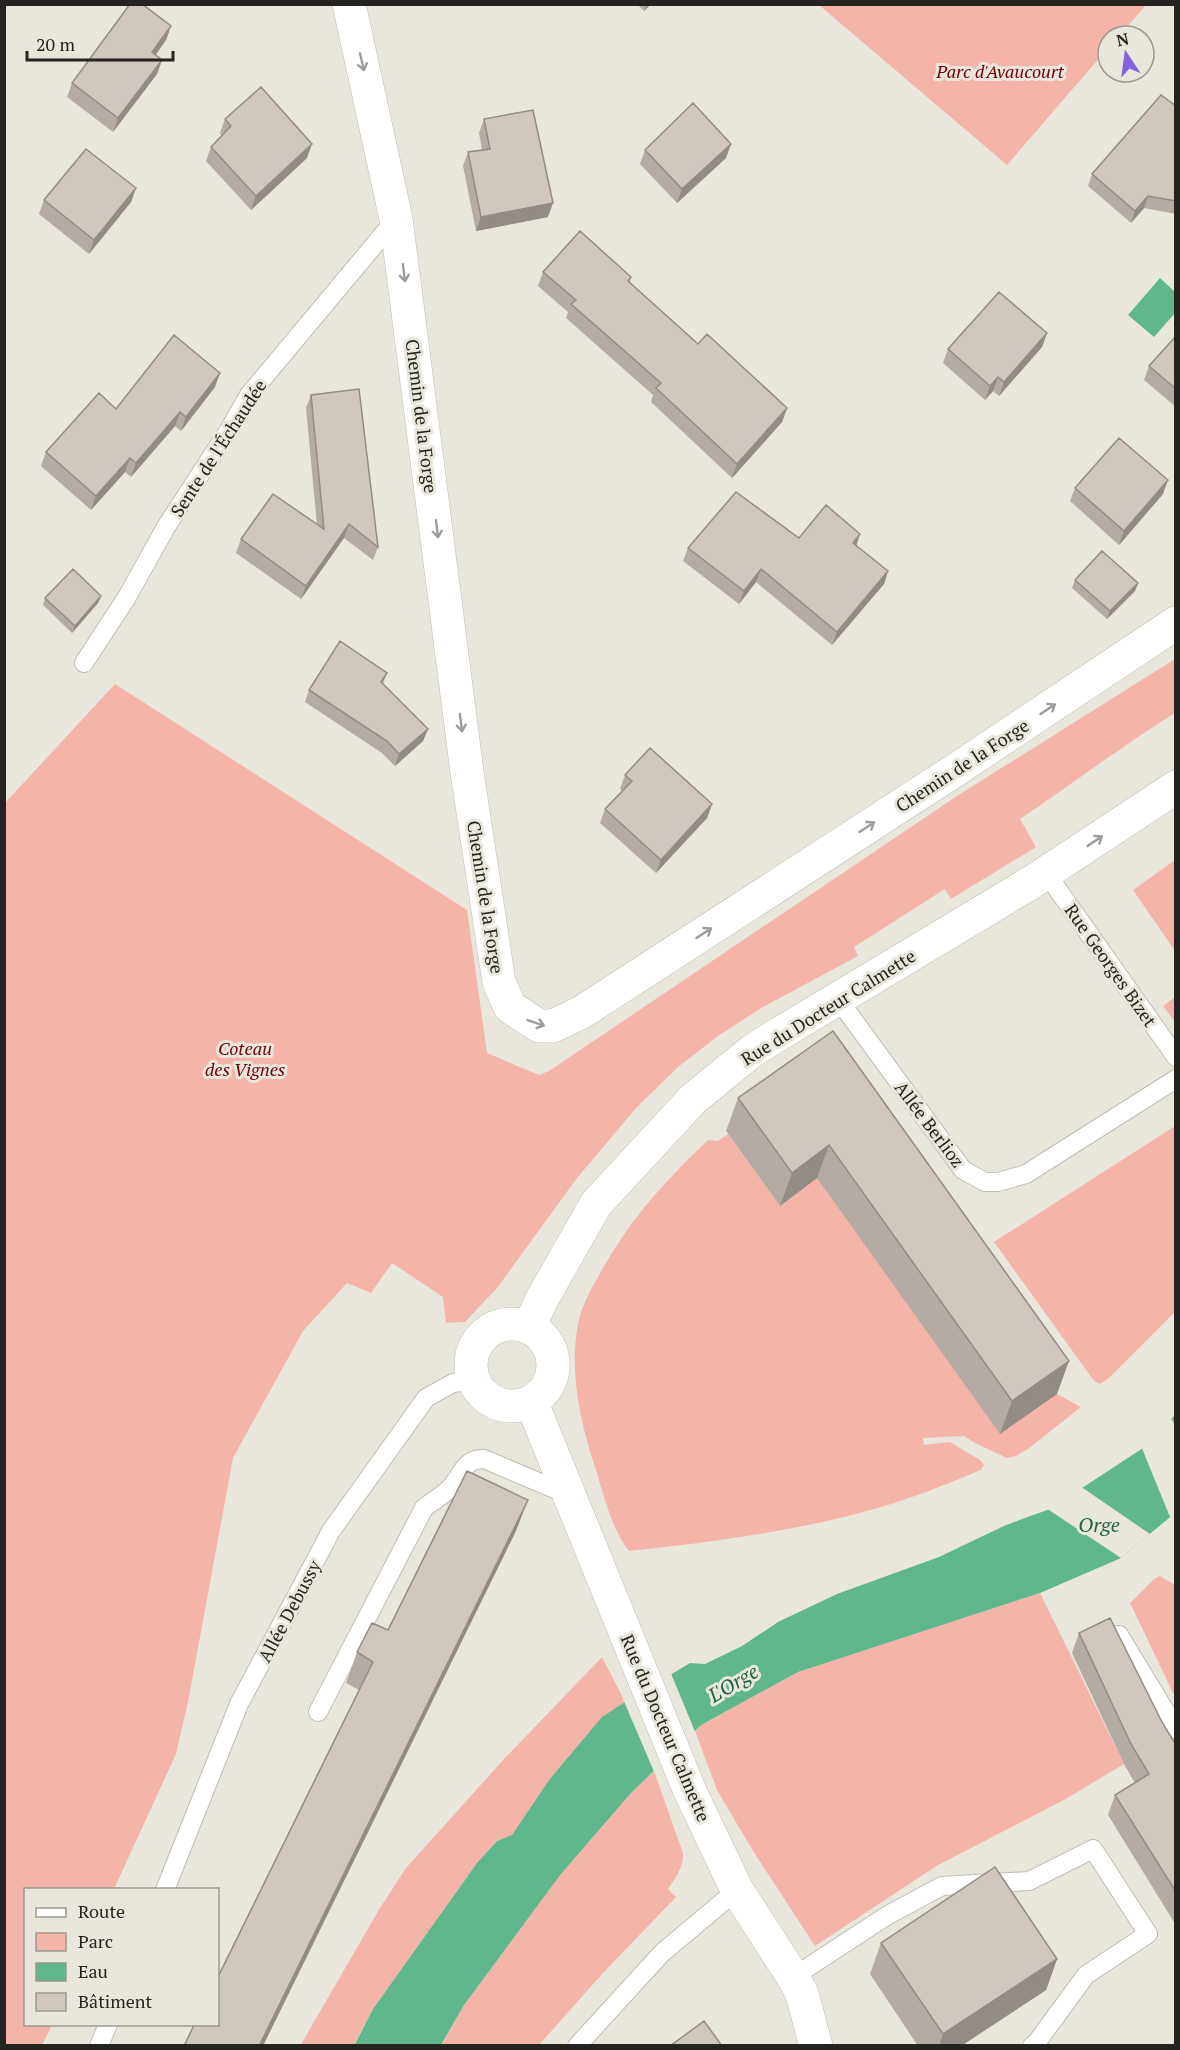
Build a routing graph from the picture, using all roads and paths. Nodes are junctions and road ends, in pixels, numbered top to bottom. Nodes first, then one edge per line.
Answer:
1 (349, 4) edge
2 (396, 219) junction
3 (1176, 623) edge
4 (84, 663) dead end
5 (1176, 787) edge
6 (1046, 873) junction
7 (838, 999) junction
8 (1176, 1057) edge
9 (1176, 1079) edge
10 (529, 1327) junction
11 (474, 1380) junction
12 (531, 1401) junction
13 (571, 1496) junction
14 (1119, 1635) edge
15 (318, 1712) dead end
16 (1176, 1729) edge
17 (166, 1888) edge
18 (737, 1890) junction
19 (793, 1977) junction
20 (108, 2026) edge
21 (99, 2046) edge
22 (577, 2046) edge
23 (816, 2046) edge
24 (1032, 2046) edge

1 -> 2 street, Chemin de la Forge
2 -> 3 street, Chemin de la Forge
2 - 4 lane, Sente de l'Échaudée
6 -> 5 street, Rue du Docteur Calmette
6 - 7 street, Rue du Docteur Calmette
6 - 8 lane, Rue Georges Bizet
7 - 9 lane, Allée Berlioz
7 - 10 street, Rue du Docteur Calmette
10 - 11 street
10 - 12 street
11 - 12 street
11 - 17 lane, Allée Debussy
12 - 13 street, Rue du Docteur Calmette
13 - 15 lane
13 - 18 street, Rue du Docteur Calmette
14 - 16 lane
18 - 19 street, Rue du Docteur Calmette
18 - 22 lane
19 - 23 street, Rue du Docteur Calmette
19 - 24 lane
20 - 21 lane

